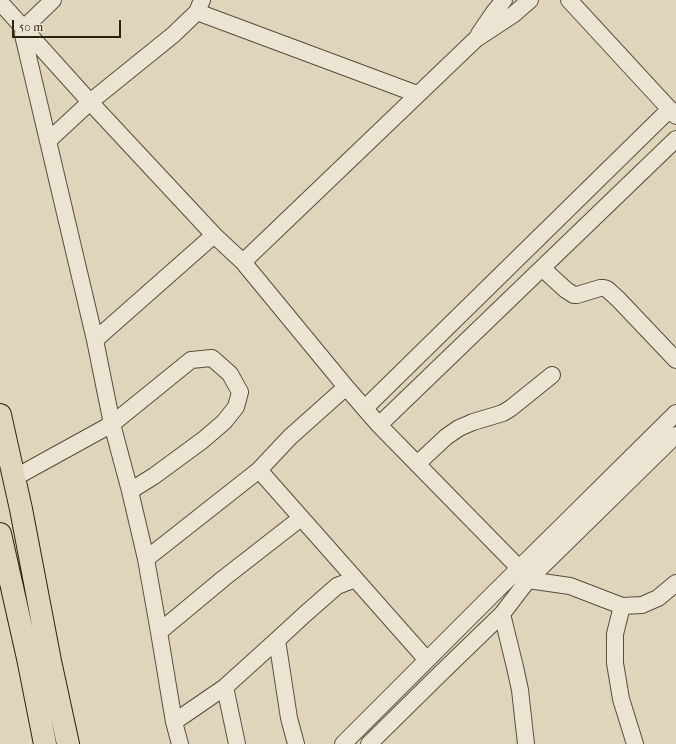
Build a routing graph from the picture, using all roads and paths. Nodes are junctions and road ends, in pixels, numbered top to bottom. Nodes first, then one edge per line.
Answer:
1 (53, 0) edge
2 (504, 0) edge
3 (530, 0) edge
4 (570, 0) edge
5 (0, 2) edge
6 (199, 6) edge
7 (24, 28) junction
8 (476, 38) junction
9 (417, 94) junction
10 (90, 102) junction
11 (673, 112) edge
12 (676, 139) edge
13 (48, 141) junction
14 (214, 235) junction
15 (243, 262) junction
16 (542, 268) junction
17 (96, 340) junction
18 (676, 360) edge
19 (552, 375) dead end
20 (346, 387) junction
21 (365, 408) junction
22 (676, 413) edge
23 (0, 415) edge
24 (112, 424) junction
25 (379, 425) junction
26 (676, 435) edge
27 (417, 464) junction
28 (259, 470) junction
29 (14, 478) junction
30 (130, 491) junction
31 (301, 518) junction
32 (0, 534) edge
33 (146, 559) junction
34 (524, 574) junction
35 (355, 579) junction
36 (676, 583) edge
37 (622, 606) junction
38 (502, 614) junction
39 (160, 632) junction
40 (277, 640) junction
41 (427, 660) junction
42 (225, 687) junction
43 (174, 722) junction
44 (378, 741) edge
45 (45, 744) edge
46 (68, 744) edge
47 (180, 744) edge
48 (237, 744) edge
49 (296, 744) edge
50 (343, 744) edge
51 (526, 744) edge
52 (634, 744) edge

1 - 7 street
2 - 8 street
3 - 8 street
4 - 11 street
5 - 7 street
6 - 9 street
6 - 10 street
7 - 10 street
7 - 13 street
8 - 9 street
9 - 15 street
10 - 13 street
10 - 14 street
11 - 21 street
12 - 16 street
13 - 17 street
14 - 15 street
14 - 17 street
15 - 20 street
16 - 18 street
16 - 25 street
17 - 24 street
19 - 27 street
20 - 21 street
20 - 28 street
21 - 25 street
22 - 34 street
23 - 29 main road
24 - 29 street
24 - 30 street
24 - 30 street
25 - 27 street
26 - 34 street
27 - 34 street
28 - 31 street
28 - 33 street
29 - 46 main road
30 - 33 street
31 - 35 street
31 - 39 street
32 - 45 main road
33 - 39 street
34 - 37 street
34 - 38 street
34 - 41 street
35 - 40 street
35 - 41 street
36 - 37 street
37 - 52 street
38 - 44 street
38 - 51 street
39 - 43 street
40 - 42 street
40 - 49 street
41 - 50 street
42 - 43 street
42 - 48 street
43 - 47 street

